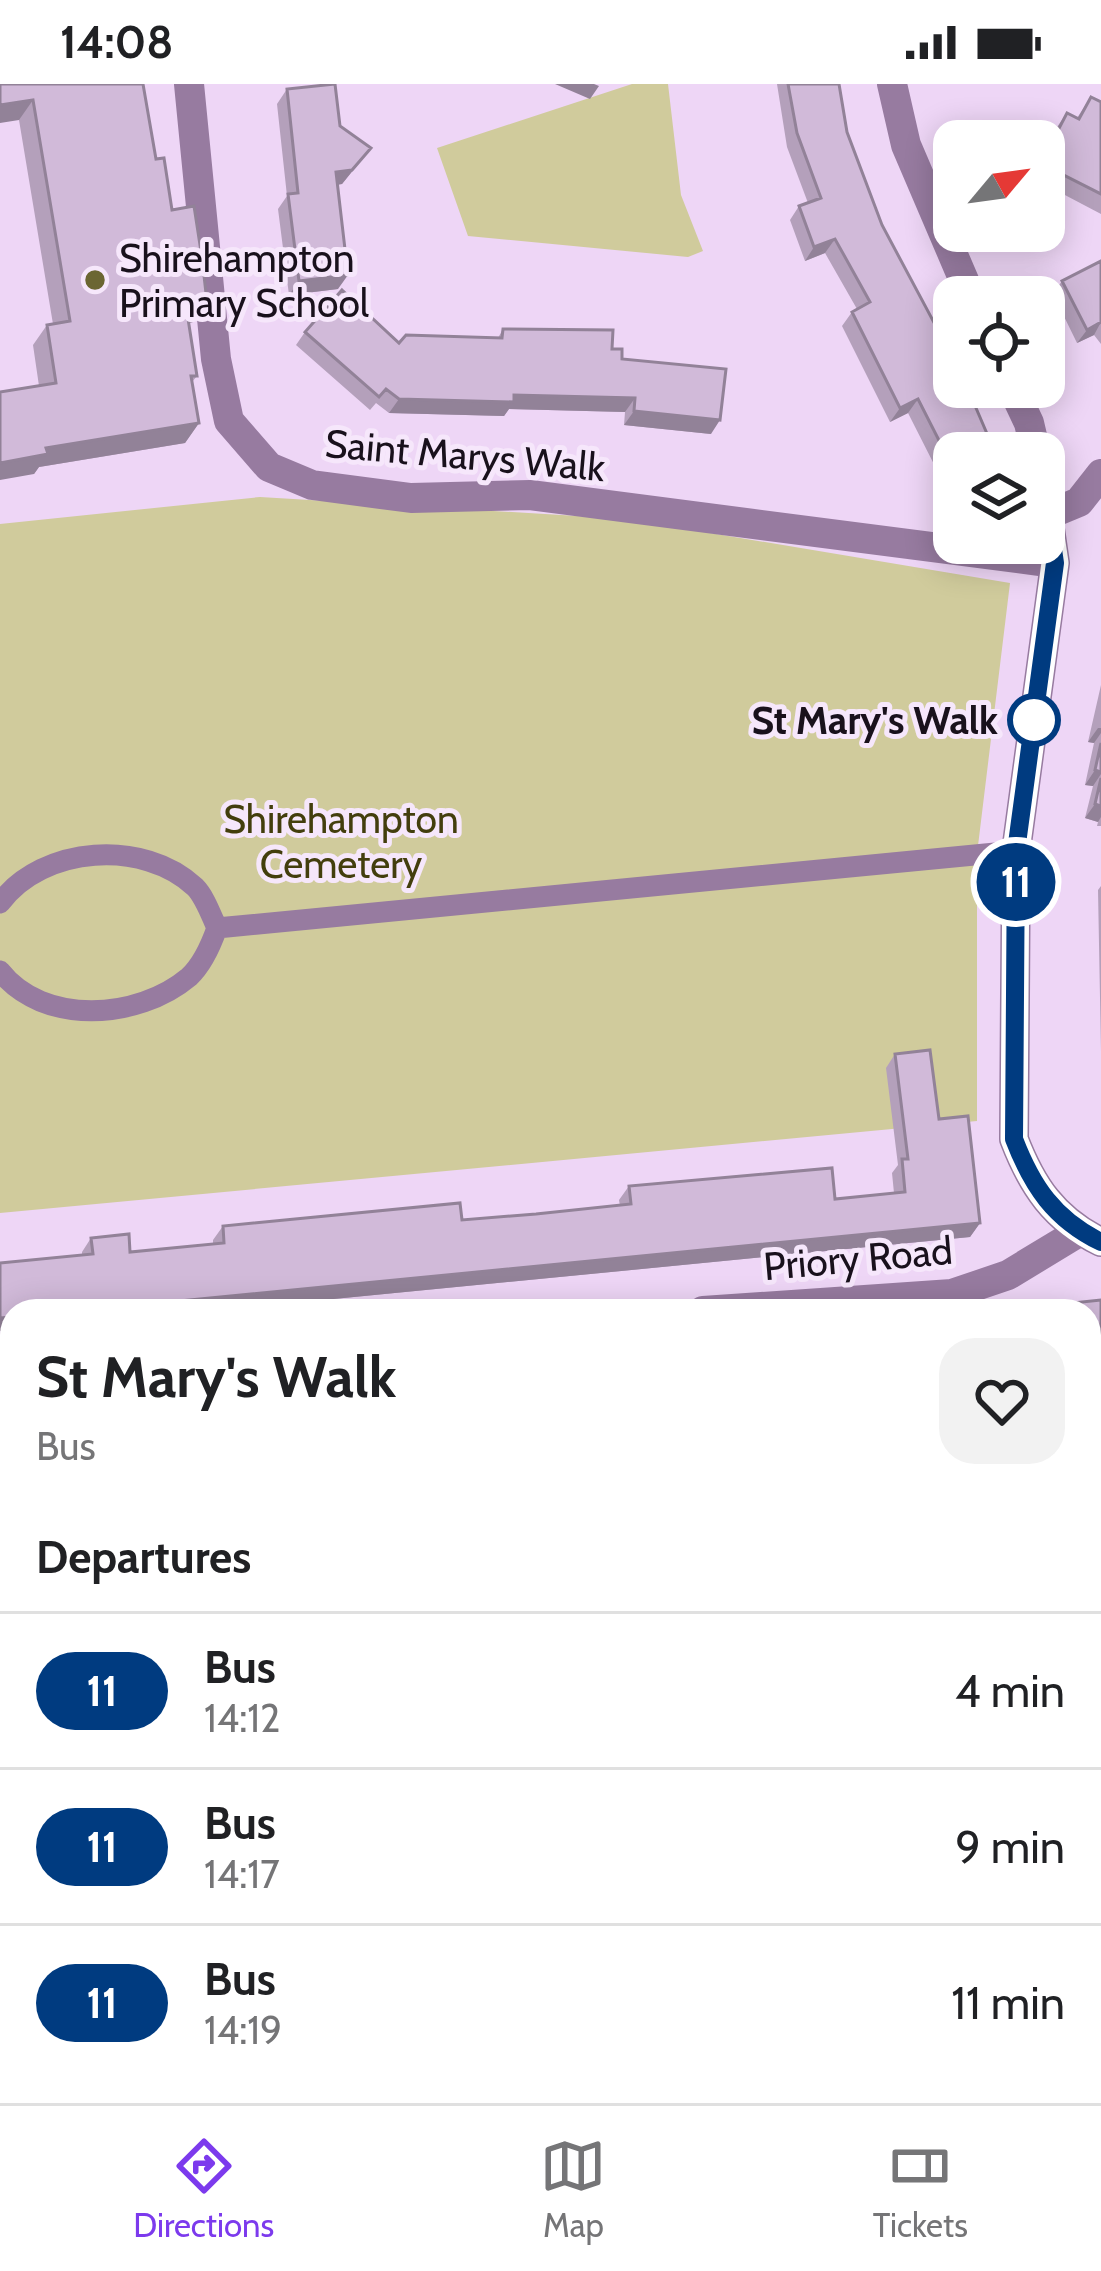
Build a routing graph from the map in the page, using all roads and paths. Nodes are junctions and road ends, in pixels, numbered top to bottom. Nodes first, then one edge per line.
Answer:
1 (189, 84) edge
2 (892, 84) edge
3 (962, 276) edge
4 (1101, 473) edge
5 (1065, 502) edge
6 (933, 547) edge
7 (1055, 564) edge
8 (1016, 851) junction
9 (0, 903) edge
10 (217, 928) junction
11 (0, 971) edge
12 (1090, 1237) edge
13 (960, 1299) edge

1 - 6 street, Saint Marys Walk
2 - 3 street
4 - 5 street
7 - 8 street
8 - 10 lane
8 - 12 street
9 - 10 lane
10 - 11 lane
12 - 13 street, Priory Road

